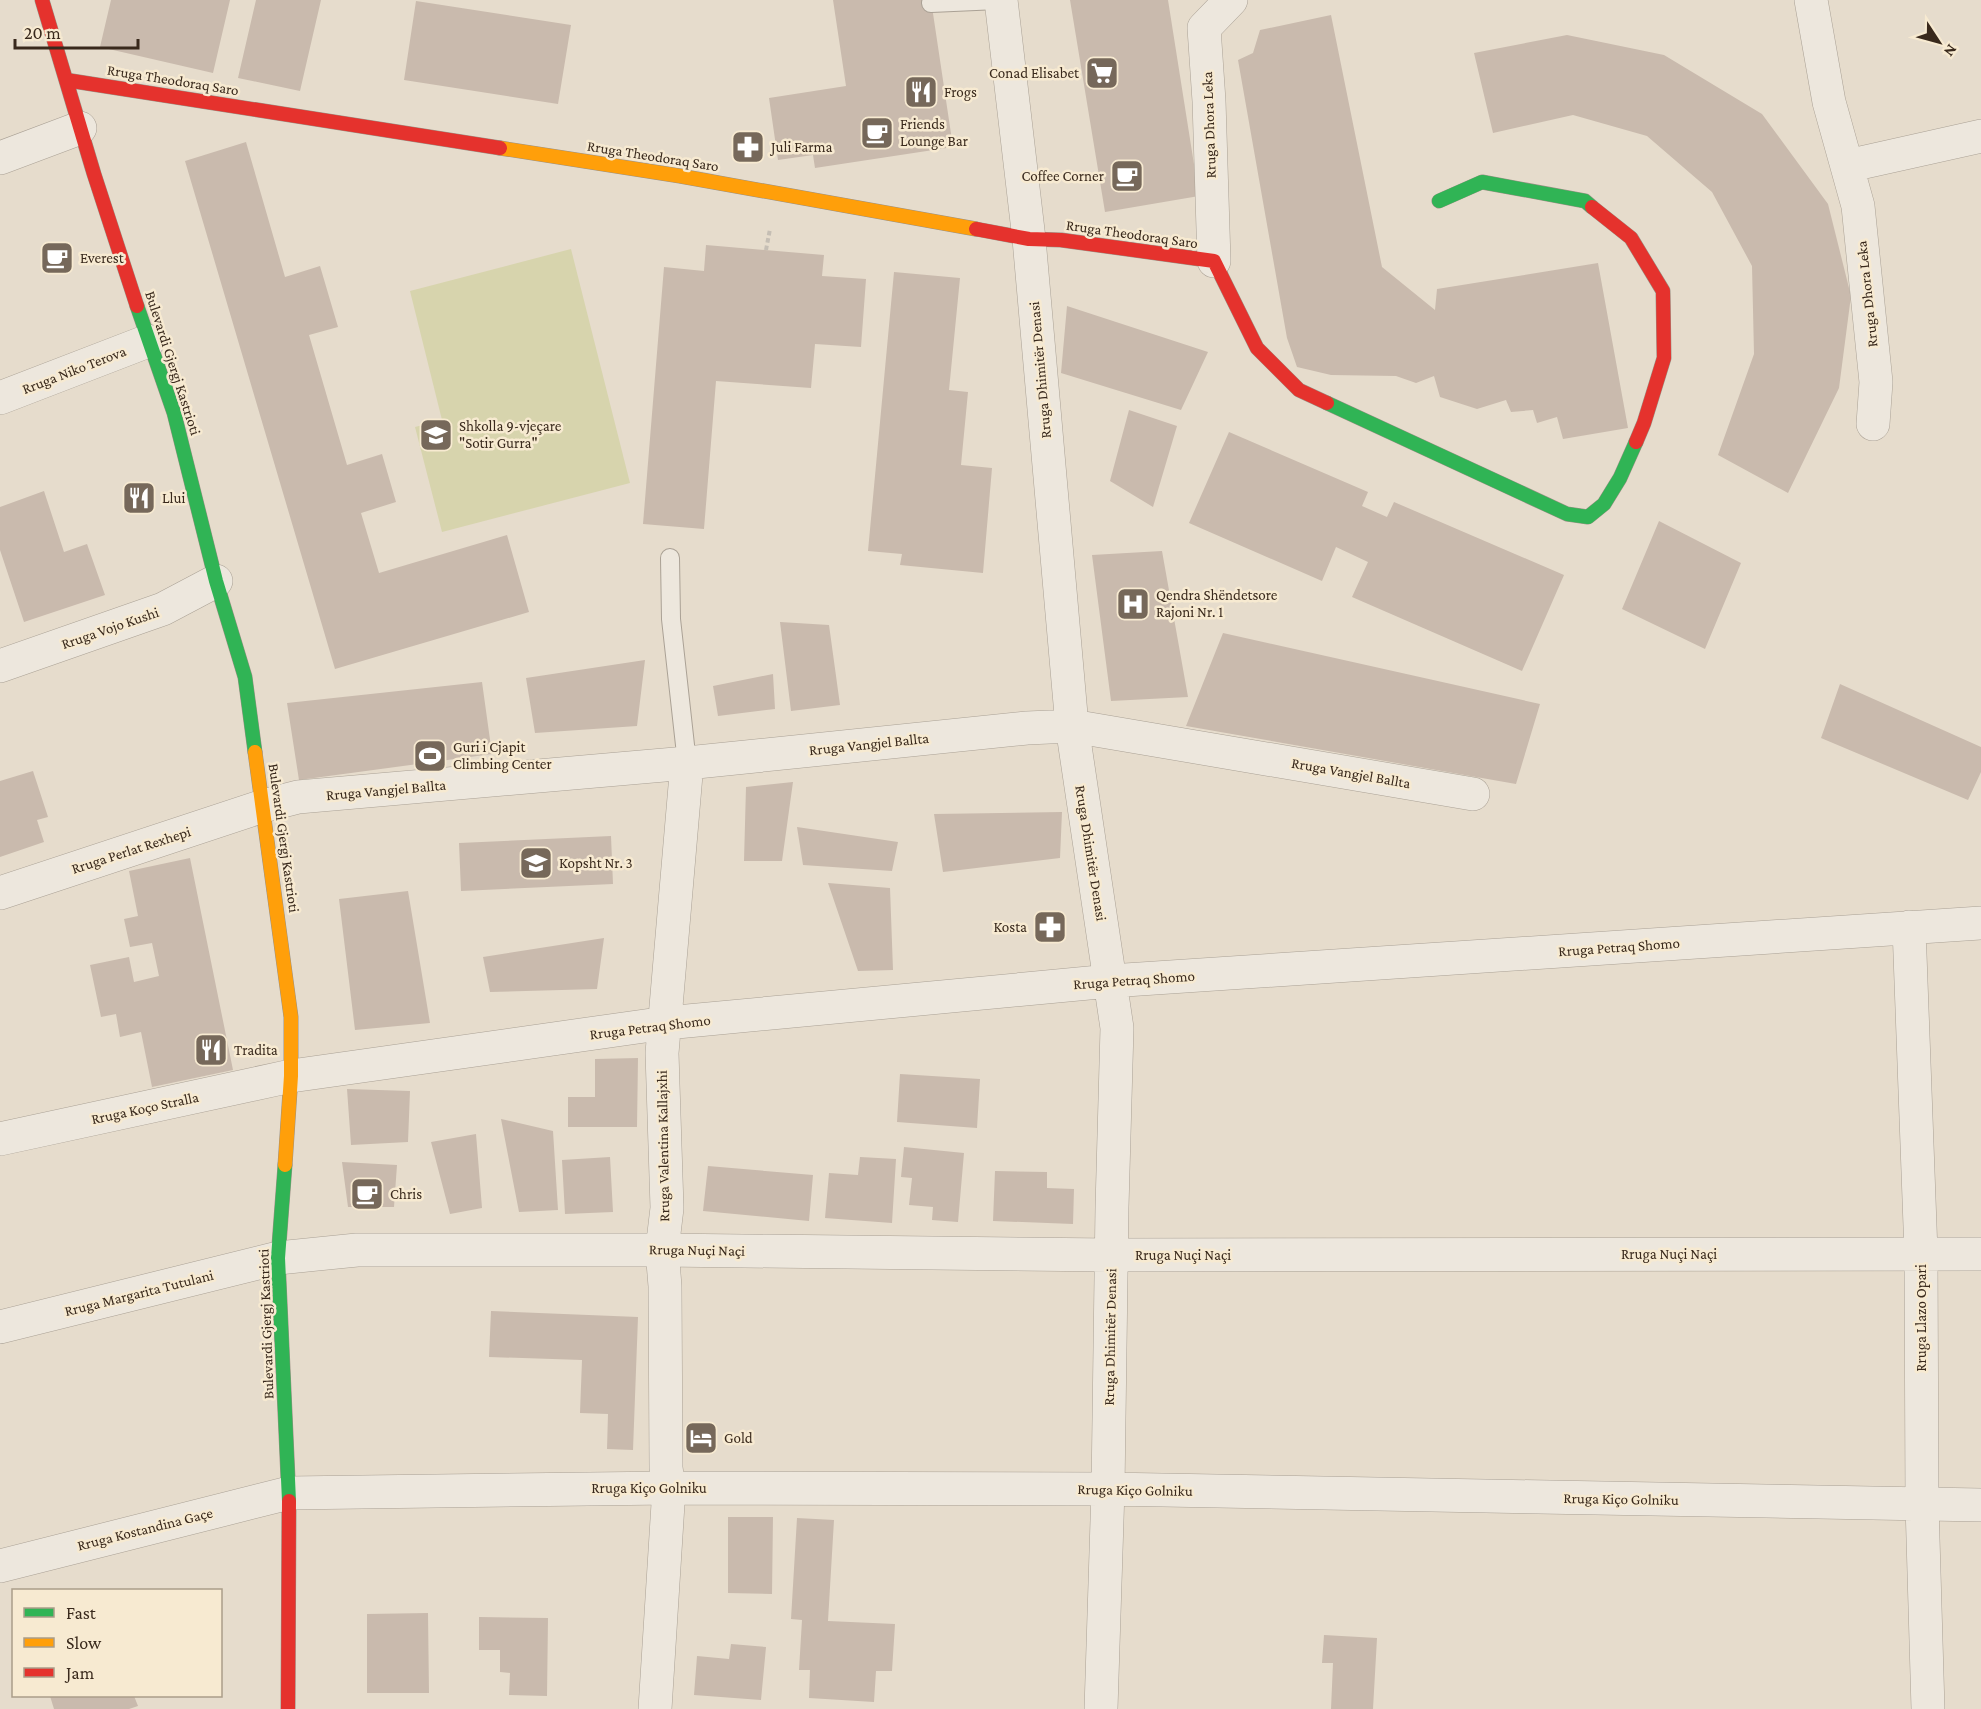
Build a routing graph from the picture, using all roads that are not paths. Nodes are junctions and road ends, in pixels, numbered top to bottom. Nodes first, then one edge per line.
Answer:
1 (42, 0) edge
2 (999, 0) edge
3 (1231, 0) edge
4 (1811, 0) edge
5 (932, 3) dead end
6 (66, 80) junction
7 (80, 128) junction
8 (1981, 136) edge
9 (0, 158) edge
10 (1847, 166) junction
11 (1439, 201) dead end
12 (1029, 239) junction
13 (1214, 261) junction
14 (148, 341) junction
15 (0, 398) edge
16 (1873, 424) dead end
17 (670, 558) dead end
18 (216, 581) junction
19 (0, 666) edge
20 (1071, 726) junction
21 (687, 763) junction
22 (1473, 794) dead end
23 (263, 806) junction
24 (0, 893) edge
25 (1981, 923) edge
26 (1909, 927) junction
27 (1110, 981) junction
28 (666, 1023) junction
29 (291, 1076) junction
30 (0, 1139) edge
31 (662, 1250) junction
32 (1921, 1253) junction
33 (1981, 1254) edge
34 (1111, 1255) junction
35 (278, 1258) junction
36 (0, 1327) edge
37 (669, 1488) junction
38 (1108, 1489) junction
39 (289, 1493) junction
40 (1922, 1504) junction
41 (1981, 1505) edge
42 (0, 1566) edge
43 (288, 1709) edge
44 (655, 1709) edge
45 (1101, 1709) edge
46 (1928, 1709) edge

1 - 6 street, Bulevardi Gjergj Kastrioti
2 - 5 lane
2 - 12 street, Rruga Dhimitër Denasi
3 - 13 street, Rruga Dhora Leka
4 - 10 street, Rruga Dhora Leka
6 - 7 street, Bulevardi Gjergj Kastrioti
6 - 12 street, Rruga Theodoraq Saro
7 - 9 street
7 - 14 street, Bulevardi Gjergj Kastrioti
8 - 10 street
10 - 16 street, Rruga Dhora Leka
11 - 13 street, Rruga Theodoraq Saro
12 - 13 street, Rruga Theodoraq Saro
12 - 20 street, Rruga Dhimitër Denasi
14 - 15 street, Rruga Niko Terova
14 - 18 street, Bulevardi Gjergj Kastrioti
17 - 21 lane
18 - 19 street, Rruga Vojo Kushi
18 - 23 street, Bulevardi Gjergj Kastrioti
20 - 21 street, Rruga Vangjel Ballta
20 - 22 street, Rruga Vangjel Ballta
20 - 27 street, Rruga Dhimitër Denasi
21 - 23 street, Rruga Vangjel Ballta
21 - 28 street, Rruga Valentina Kallajxhi
23 - 24 street, Rruga Perlat Rexhepi
23 - 29 street, Bulevardi Gjergj Kastrioti
25 - 26 street, Rruga Petraq Shomo
26 - 27 street, Rruga Petraq Shomo
26 - 32 street, Rruga Llazo Opari
27 - 28 street, Rruga Petraq Shomo
27 - 34 street, Rruga Dhimitër Denasi
28 - 29 street, Rruga Petraq Shomo
28 - 31 street, Rruga Valentina Kallajxhi
29 - 30 street, Rruga Koço Stralla
29 - 35 street, Bulevardi Gjergj Kastrioti
31 - 34 street, Rruga Nuçi Naçi
31 - 35 street, Rruga Nuçi Naçi
31 - 37 street, Rruga Valentina Kallajxhi
32 - 33 street, Rruga Nuçi Naçi
32 - 34 street, Rruga Nuçi Naçi
32 - 40 street, Rruga Llazo Opari
34 - 38 street, Rruga Dhimitër Denasi
35 - 36 street, Rruga Margarita Tutulani
35 - 39 street, Bulevardi Gjergj Kastrioti
37 - 38 street, Rruga Kiço Golniku
37 - 39 street, Rruga Kiço Golniku
37 - 44 street, Rruga Valentina Kallajxhi
38 - 40 street, Rruga Kiço Golniku
38 - 45 street, Rruga Dhimitër Denasi
39 - 42 street, Rruga Kostandina Gaçe
39 - 43 street, Bulevardi Gjergj Kastrioti
40 - 41 street, Rruga Kiço Golniku
40 - 46 street, Rruga Llazo Opari

